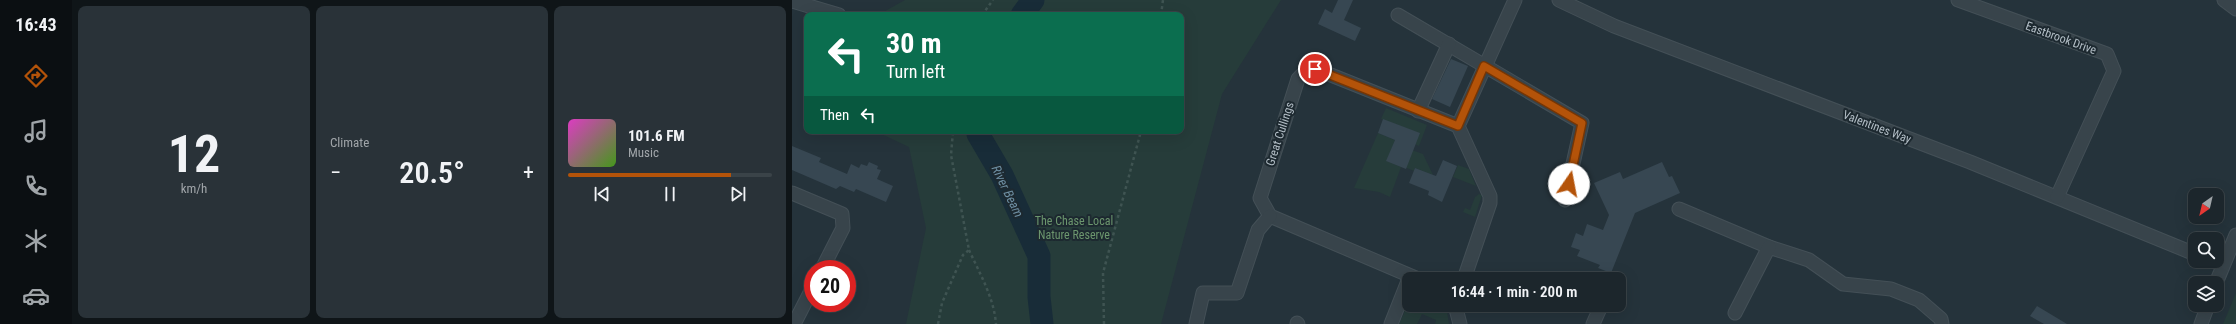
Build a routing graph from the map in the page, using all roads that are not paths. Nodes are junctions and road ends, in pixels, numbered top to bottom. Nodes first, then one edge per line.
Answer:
1 (1515, 0) edge
2 (1559, 0) edge
3 (1958, 0) edge
4 (2224, 0) edge
5 (792, 1) edge
6 (2236, 10) edge
7 (828, 12) edge
8 (1398, 15) dead end
9 (1449, 44) junction
10 (1484, 66) junction
11 (1418, 111) junction
12 (1458, 126) junction
13 (792, 193) edge
14 (2057, 197) junction
15 (1565, 200) dead end
16 (1679, 209) dead end
17 (1270, 216) junction
18 (2236, 235) edge
19 (1769, 247) junction
20 (2188, 251) edge
21 (2224, 254) edge
22 (827, 260) edge
23 (1402, 272) edge
24 (1466, 272) edge
25 (1402, 302) edge
26 (804, 305) edge
27 (1457, 312) edge
28 (1598, 312) edge
29 (2205, 312) edge
30 (1735, 313) dead end
31 (794, 324) edge
32 (1196, 324) edge
33 (1391, 324) edge
34 (1460, 324) edge
35 (1593, 324) edge
36 (1942, 324) edge
37 (2201, 324) edge

1 - 10 street
2 - 14 street, Valentines Way
3 - 14 street, Eastbrook Drive
4 - 6 street
5 - 7 street
8 - 9 street
9 - 10 street
9 - 11 street
10 - 12 street
10 - 15 street
11 - 12 street, Great Cullings
11 - 17 street, Great Cullings
12 - 24 street
13 - 22 street
14 - 20 street, Valentines Way
16 - 19 street
17 - 23 street
17 - 32 street
18 - 21 street
19 - 30 street
19 - 36 street
25 - 33 street
26 - 31 street
27 - 34 street
28 - 35 street
29 - 37 street

